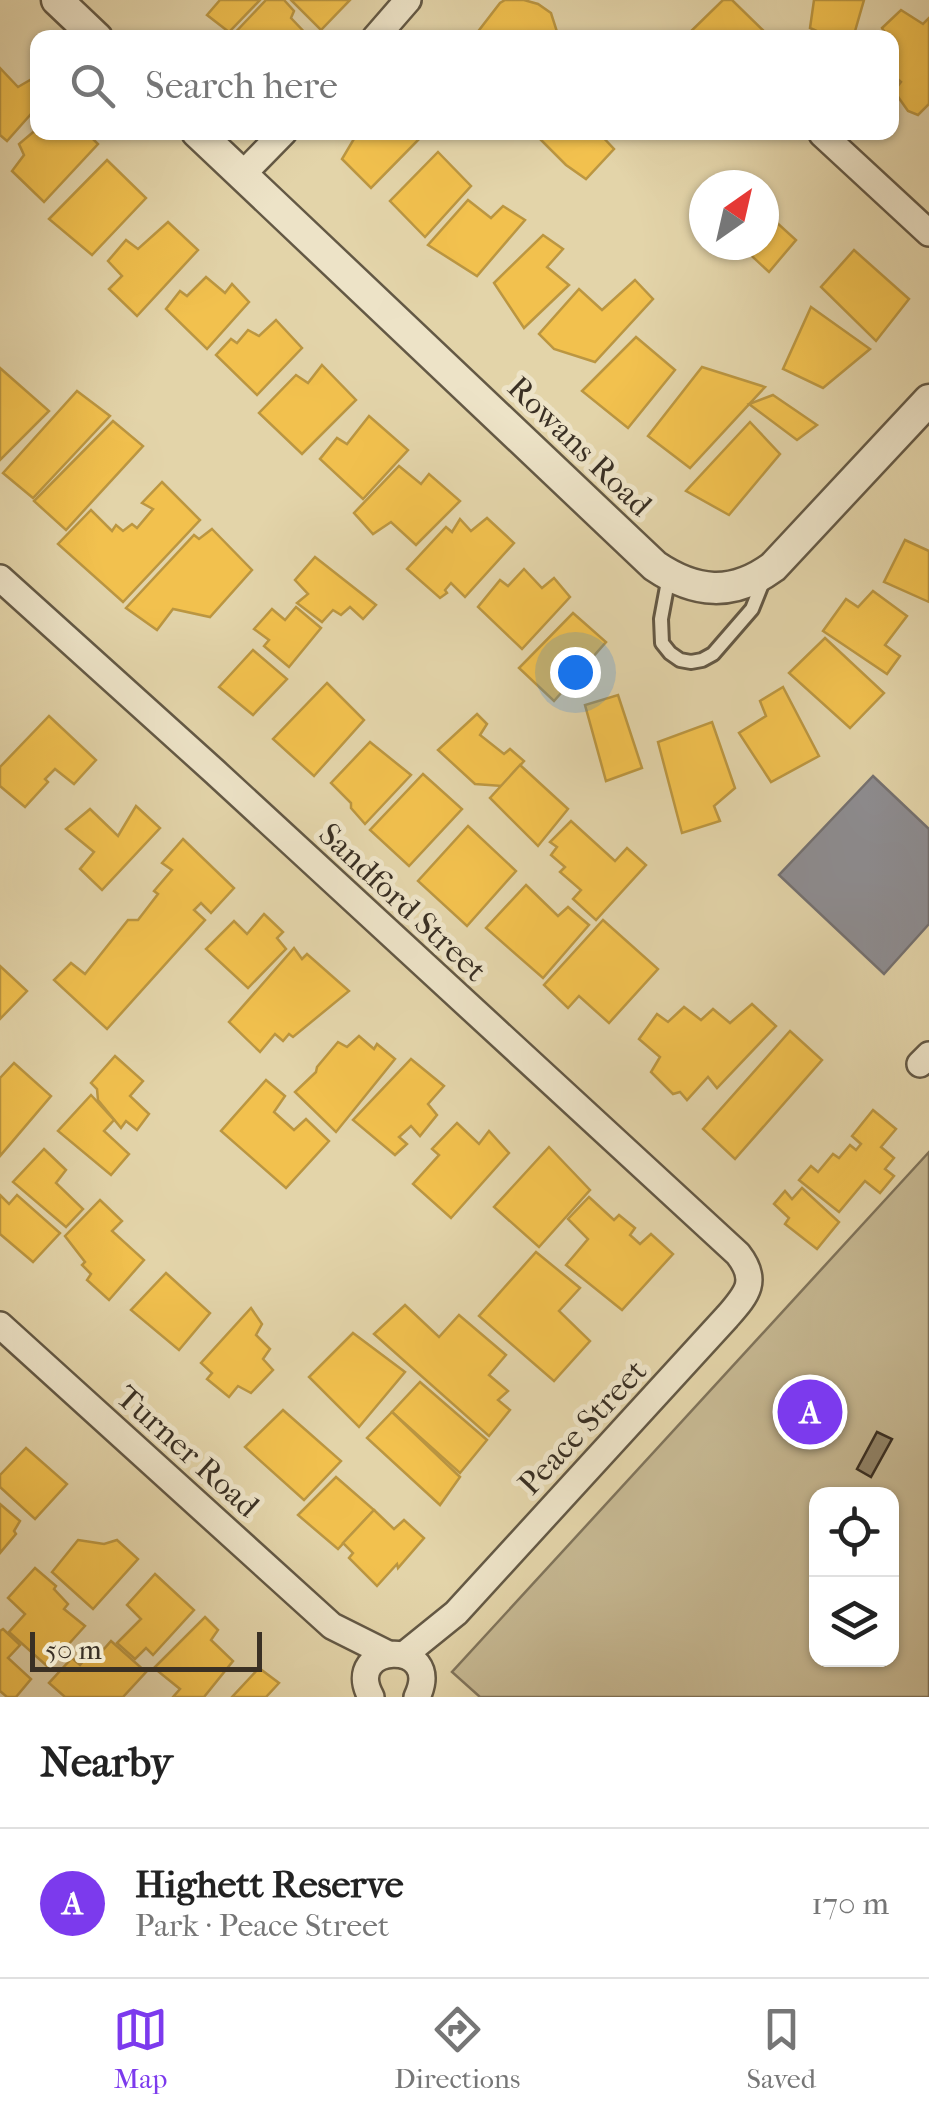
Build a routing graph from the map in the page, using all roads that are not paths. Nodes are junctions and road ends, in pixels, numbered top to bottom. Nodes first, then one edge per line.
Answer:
1 (57, 0) edge
2 (408, 0) edge
3 (88, 30) edge
4 (382, 30) edge
5 (205, 140) edge
6 (276, 140) edge
7 (828, 140) edge
8 (242, 175) junction
9 (929, 233) edge
10 (929, 400) edge
11 (766, 572) junction
12 (670, 576) junction
13 (0, 578) edge
14 (750, 1281) joint
15 (0, 1325) edge
16 (456, 1613) junction
17 (332, 1626) junction
18 (396, 1654) junction
19 (423, 1689) edge
20 (368, 1691) edge

1 - 3 street
2 - 4 street
5 - 8 street, Rowans Road
6 - 8 street
7 - 9 street
8 - 12 street, Rowans Road
10 - 11 street, Rowans Road
11 - 12 street, Rowans Road
11 - 12 lane
13 - 14 street, Sandford Street
14 - 16 street, Peace Street
15 - 17 street, Turner Road
16 - 18 street, Peace Street
16 - 19 street, Peace Street
17 - 18 street, Turner Road
17 - 20 street, Turner Road
18 - 19 street
18 - 20 street, Peace Street

